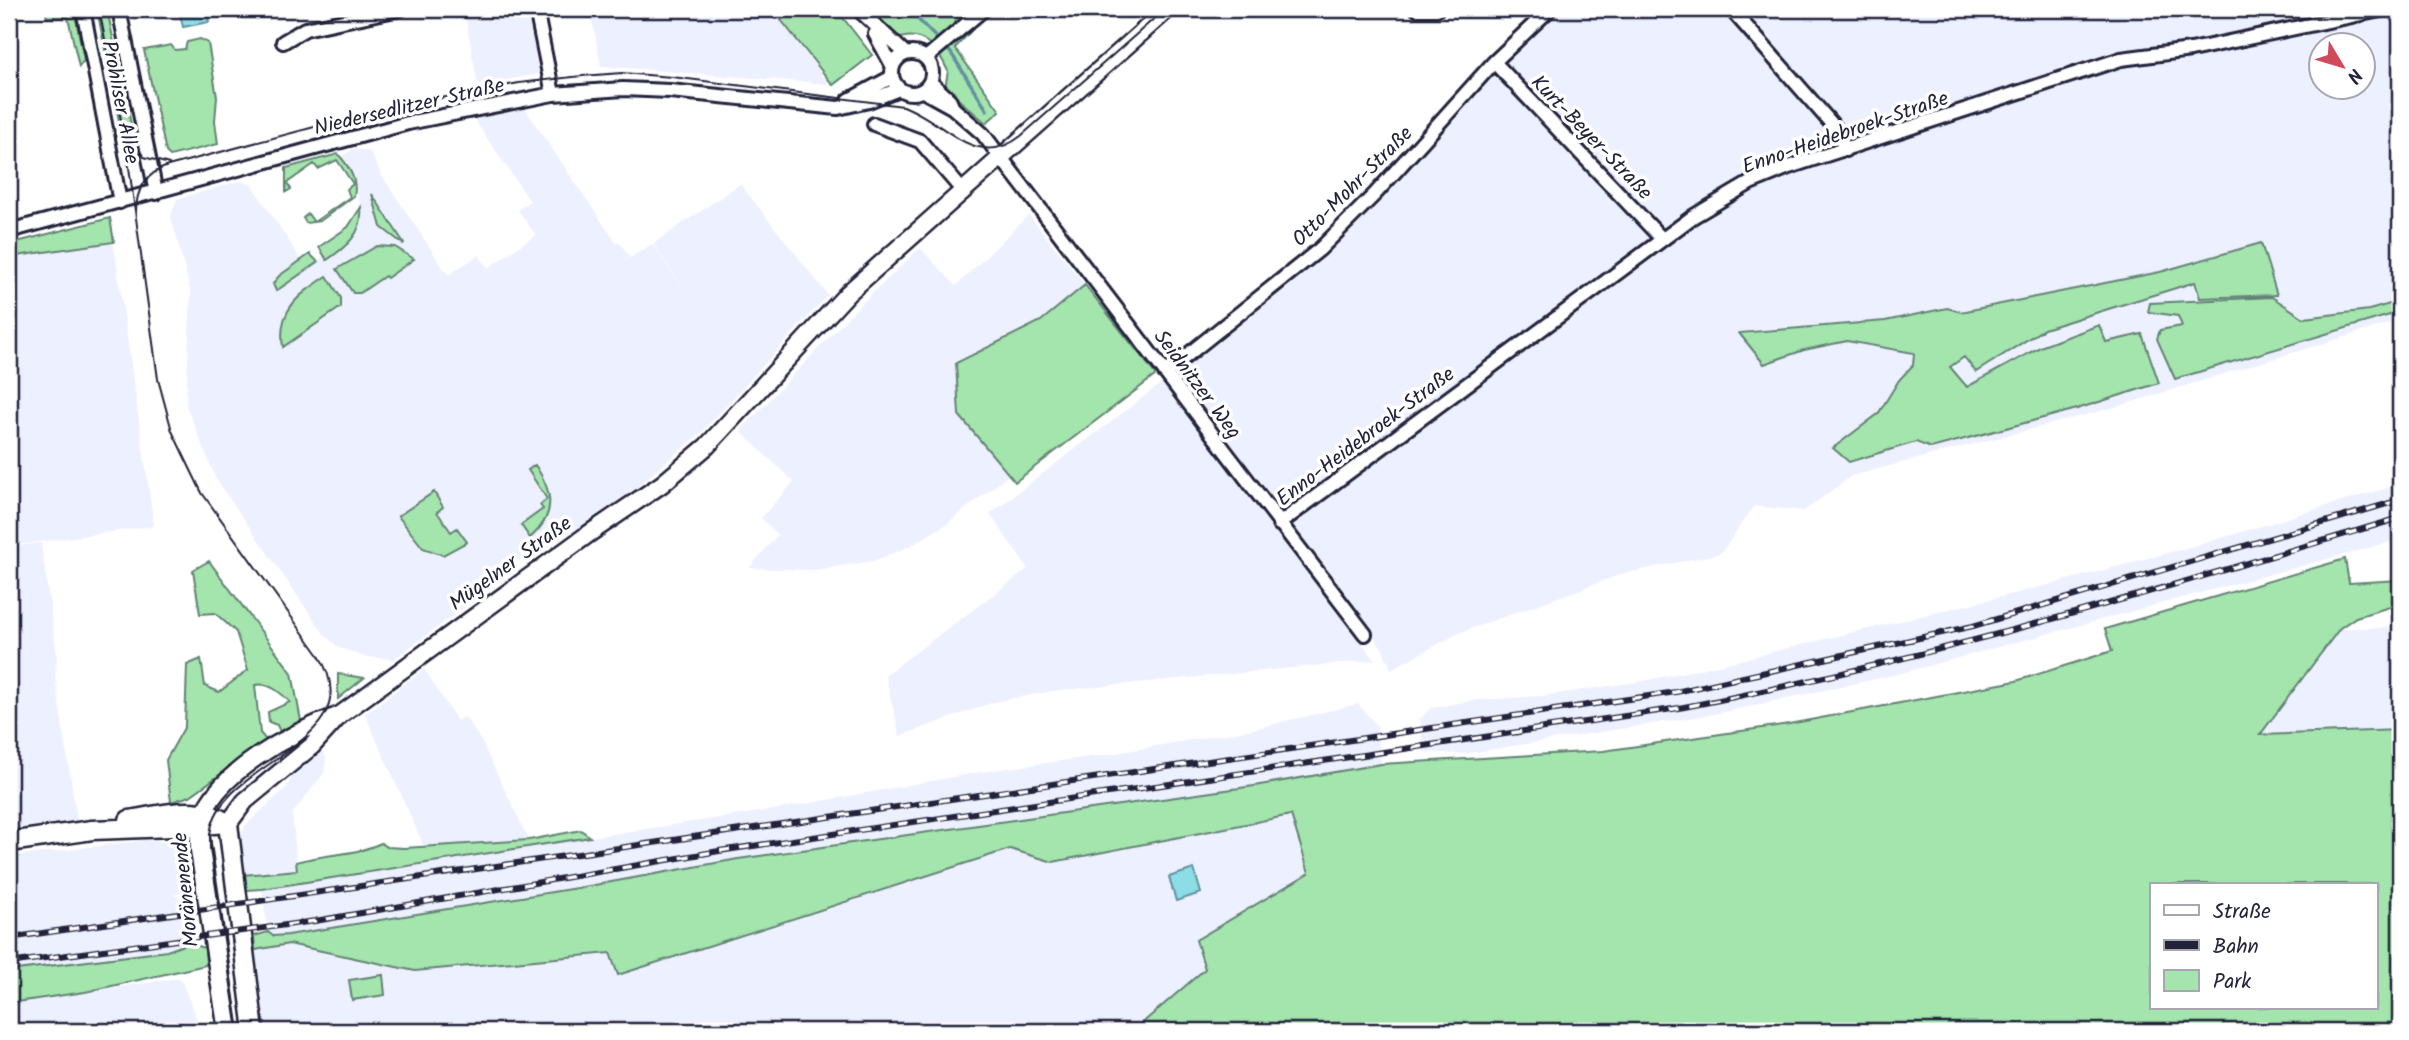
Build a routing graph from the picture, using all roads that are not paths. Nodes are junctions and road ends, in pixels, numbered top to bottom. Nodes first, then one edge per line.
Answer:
1 (83, 9) edge
2 (119, 9) edge
3 (400, 9) edge
4 (536, 9) edge
5 (1168, 9) edge
6 (1417, 9) edge
7 (1437, 9) edge
8 (1550, 9) edge
9 (1731, 9) edge
10 (2385, 9) edge
11 (976, 11) edge
12 (2357, 11) edge
13 (861, 12) edge
14 (283, 42) dead end
15 (906, 54) junction
16 (926, 58) junction
17 (1494, 62) junction
18 (895, 77) junction
19 (926, 86) junction
20 (553, 94) junction
21 (874, 124) dead end
22 (1845, 150) junction
23 (1001, 156) junction
24 (962, 190) junction
25 (156, 193) junction
26 (120, 202) junction
27 (9, 231) edge
28 (1662, 239) junction
29 (1165, 373) junction
30 (1279, 524) junction
31 (1364, 634) dead end
32 (340, 715) junction
33 (201, 820) junction
34 (228, 824) junction
35 (9, 842) edge
36 (228, 1031) edge
37 (254, 1031) edge

1 - 26 street, Prohliser Allee
2 - 25 street, Prohliser Allee
3 - 14 street
4 - 20 street
5 - 23 street
6 - 7 street
8 - 17 street, Otto-Mohr-Straße
9 - 22 street
10 - 12 street, Enno-Heidebroek-Straße
11 - 16 street
12 - 22 street, Enno-Heidebroek-Straße
13 - 15 street
13 - 18 street
15 - 16 street
15 - 18 street
16 - 19 street
17 - 28 street, Kurt-Beyer-Straße
17 - 29 street, Otto-Mohr-Straße
18 - 19 street
18 - 20 street, Niedersedlitzer Straße
19 - 23 street, Seidnitzer Weg
20 - 25 street, Niedersedlitzer Straße
21 - 24 street
22 - 28 street, Enno-Heidebroek-Straße
23 - 24 street, Mügelner Straße
23 - 29 street, Seidnitzer Weg
24 - 32 street, Mügelner Straße
25 - 26 street, Niedersedlitzer Straße
26 - 27 street, Niedersedlitzer Straße
28 - 30 street, Enno-Heidebroek-Straße
29 - 30 street, Seidnitzer Weg
30 - 31 street, Seidnitzer Weg
32 - 33 street, Mügelner Straße
32 - 34 street, Mügelner Straße
33 - 34 main road, Moränenende
33 - 35 main road
33 - 36 main road, Moränenende
34 - 37 main road

